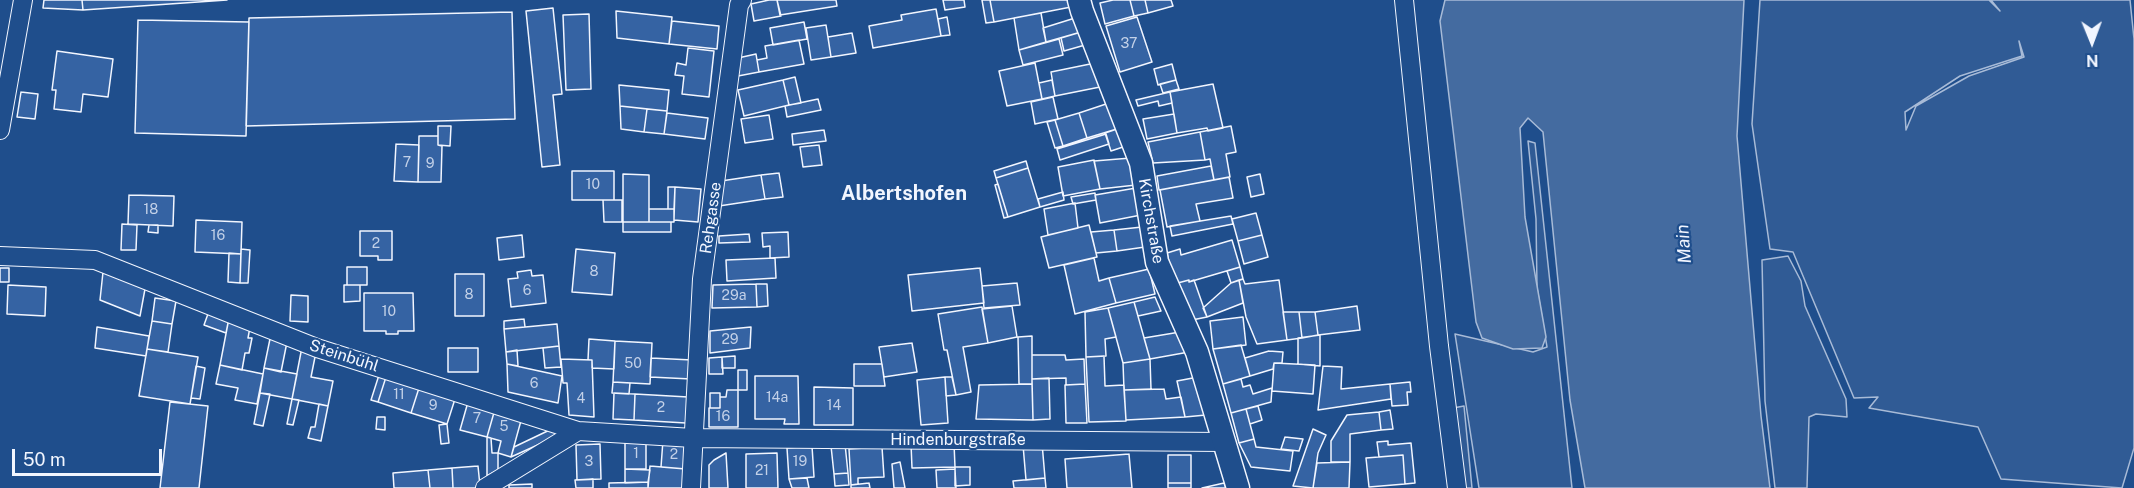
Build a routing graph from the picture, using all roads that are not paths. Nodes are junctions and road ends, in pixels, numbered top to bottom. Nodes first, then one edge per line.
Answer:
1 (23, 0) edge
2 (742, 0) edge
3 (1079, 0) edge
4 (1404, 0) edge
5 (0, 129) edge
6 (0, 256) edge
7 (578, 431) junction
8 (693, 438) junction
9 (1223, 442) junction
10 (485, 488) edge
11 (691, 488) edge
12 (1238, 488) edge
13 (1457, 488) edge

1 - 5 street
2 - 8 street, Rehgasse
3 - 9 street, Kirchstraße
4 - 13 street
6 - 7 street, Steinbühl
7 - 8 street, Steinbühl
7 - 10 street
8 - 9 street, Hindenburgstraße
8 - 11 street, Rehgasse
9 - 12 street, Kirchstraße

